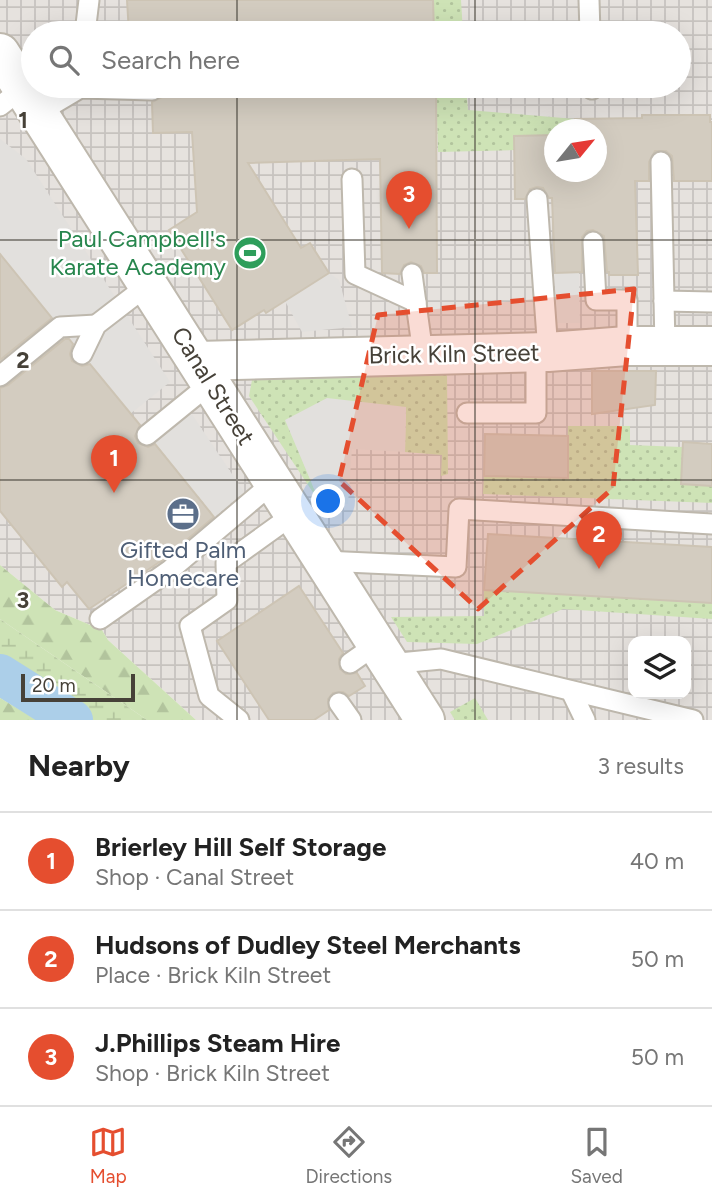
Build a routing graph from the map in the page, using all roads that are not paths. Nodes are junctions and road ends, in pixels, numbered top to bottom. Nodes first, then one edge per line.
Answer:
1 (89, 0) edge
2 (589, 0) edge
3 (86, 21) edge
4 (590, 21) edge
5 (0, 53) edge
6 (20, 102) edge
7 (661, 162) dead end
8 (352, 179) dead end
9 (537, 199) dead end
10 (593, 242) dead end
11 (412, 274) dead end
12 (148, 285) junction
13 (664, 301) junction
14 (415, 302) junction
15 (712, 302) edge
16 (96, 325) junction
17 (627, 346) junction
18 (665, 346) junction
19 (712, 346) edge
20 (542, 352) junction
21 (82, 354) dead end
22 (422, 354) junction
23 (204, 372) junction
24 (0, 376) edge
25 (467, 413) dead end
26 (148, 435) dead end
27 (274, 482) junction
28 (294, 514) junction
29 (712, 524) edge
30 (324, 561) junction
31 (100, 619) dead end
32 (372, 657) junction
33 (571, 691) junction
34 (340, 703) dead end
35 (418, 718) edge
36 (239, 720) edge
37 (351, 720) edge
38 (585, 720) edge
39 (693, 720) edge

1 - 3 lane
2 - 4 lane
5 - 6 street, Canal Street
6 - 12 street, Canal Street
7 - 13 lane
8 - 14 lane
9 - 20 lane
10 - 17 lane
11 - 14 lane
12 - 16 lane
12 - 23 street, Canal Street
13 - 15 lane
13 - 18 lane
14 - 22 lane
16 - 21 lane
16 - 24 lane
17 - 18 street, Brick Kiln Street
17 - 20 street, Brick Kiln Street
18 - 19 street, Brick Kiln Street
20 - 22 street, Brick Kiln Street
20 - 25 lane
22 - 23 street, Brick Kiln Street
23 - 26 lane
23 - 27 street, Canal Street
27 - 28 street, Canal Street
27 - 31 lane
28 - 30 street, Canal Street
28 - 36 lane
29 - 30 lane
30 - 32 street, Canal Street
32 - 33 lane
32 - 35 street, Canal Street
33 - 38 lane
33 - 39 lane
34 - 37 lane

